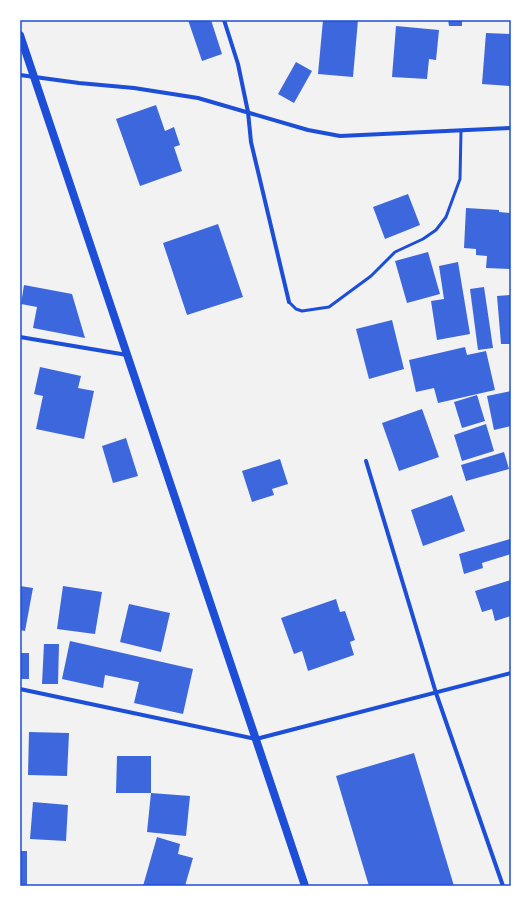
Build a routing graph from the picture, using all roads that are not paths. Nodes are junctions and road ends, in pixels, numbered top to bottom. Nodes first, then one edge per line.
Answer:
1 (224, 20) edge
2 (20, 35) edge
3 (20, 75) edge
4 (34, 76) junction
5 (248, 112) junction
6 (511, 128) edge
7 (461, 131) junction
8 (289, 302) joint
9 (20, 337) edge
10 (127, 355) junction
11 (366, 461) dead end
12 (511, 673) edge
13 (20, 688) edge
14 (436, 693) junction
15 (256, 739) junction
16 (305, 886) edge
17 (504, 886) edge

1 - 5 street
2 - 4 main road
3 - 4 street
4 - 5 street
4 - 10 main road
5 - 7 street
5 - 8 street
6 - 7 street
7 - 8 lane
9 - 10 street
10 - 15 main road
11 - 14 street
12 - 14 street
13 - 15 street
14 - 15 street
14 - 17 street
15 - 16 main road

